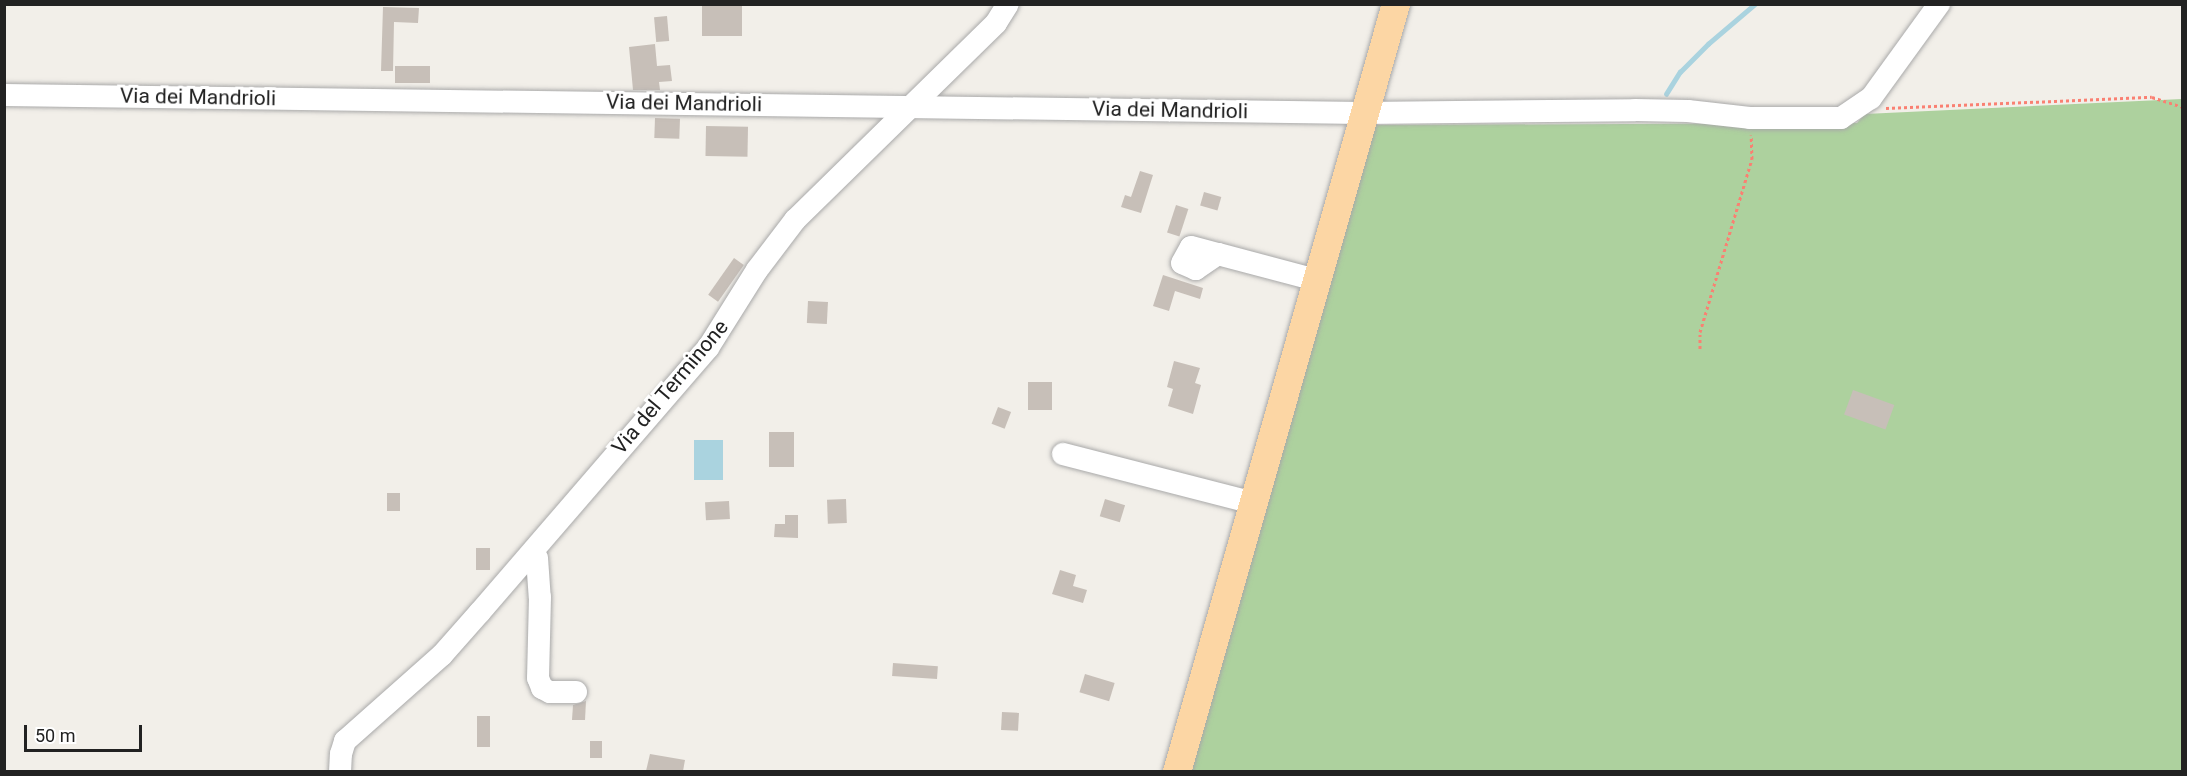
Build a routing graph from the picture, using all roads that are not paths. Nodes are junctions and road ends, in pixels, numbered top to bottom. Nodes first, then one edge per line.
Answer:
1 (1008, 4) edge
2 (1396, 4) edge
3 (1939, 4) edge
4 (4, 95) edge
5 (912, 105) junction
6 (1363, 113) junction
7 (1218, 254) dead end
8 (1316, 280) junction
9 (1063, 454) dead end
10 (1254, 503) junction
11 (537, 558) dead end
12 (576, 692) dead end
13 (340, 771) edge
14 (1177, 771) edge

1 - 5 street, Via del Terminone
2 - 6 main road
3 - 6 street, Via dei Mandrioli
4 - 5 street, Via dei Mandrioli
5 - 6 street, Via dei Mandrioli
5 - 13 street, Via del Terminone
6 - 8 main road
7 - 8 street
8 - 10 main road
9 - 10 street
10 - 14 main road
11 - 12 street

